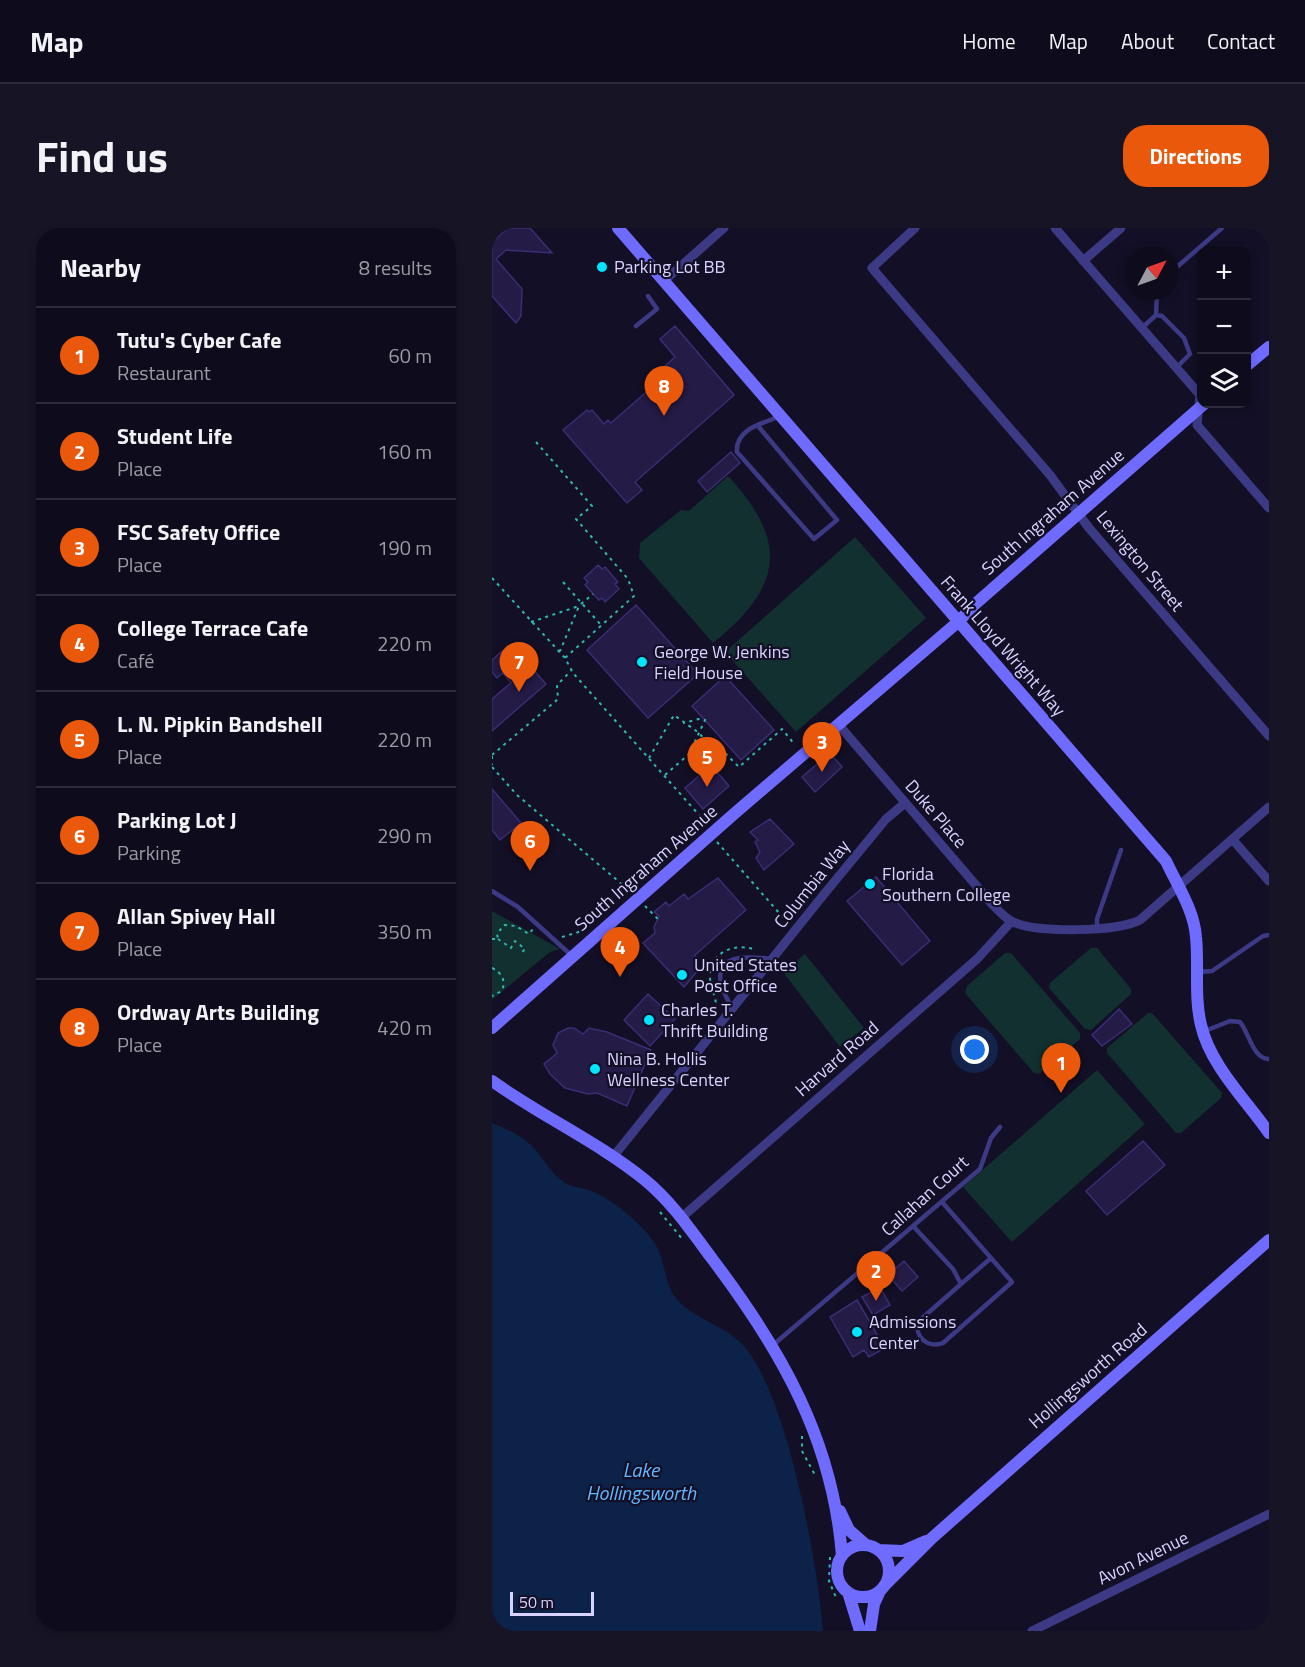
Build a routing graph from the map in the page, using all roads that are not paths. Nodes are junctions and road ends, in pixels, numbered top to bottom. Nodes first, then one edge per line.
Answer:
1 (618, 228) edge
2 (724, 228) edge
3 (915, 228) edge
4 (1055, 228) edge
5 (1121, 228) edge
6 (1222, 228) edge
7 (1083, 261) junction
8 (1179, 265) edge
9 (664, 281) junction
10 (648, 296) dead end
11 (1155, 300) edge
12 (1156, 315) junction
13 (636, 326) dead end
14 (1142, 328) junction
15 (1269, 347) edge
16 (1251, 362) edge
17 (1176, 368) junction
18 (1197, 392) edge
19 (1199, 408) edge
20 (1201, 408) edge
21 (780, 416) junction
22 (758, 426) junction
23 (1269, 508) edge
24 (1080, 513) junction
25 (958, 622) junction
26 (838, 724) junction
27 (1269, 736) edge
28 (905, 803) junction
29 (1269, 807) edge
30 (1233, 840) junction
31 (1121, 850) dead end
32 (1269, 880) edge
33 (1178, 887) junction
34 (492, 891) edge
35 (1011, 922) junction
36 (1097, 929) junction
37 (1269, 935) edge
38 (573, 957) junction
39 (772, 959) junction
40 (1197, 972) junction
41 (732, 1009) junction
42 (492, 1028) edge
43 (1203, 1032) junction
44 (1268, 1061) edge
45 (492, 1081) edge
46 (1000, 1127) dead end
47 (1269, 1133) edge
48 (613, 1157) junction
49 (942, 1202) junction
50 (681, 1218) junction
51 (913, 1226) junction
52 (1269, 1240) edge
53 (991, 1258) junction
54 (960, 1284) junction
55 (773, 1345) junction
56 (834, 1499) junction
57 (1269, 1514) edge
58 (932, 1538) junction
59 (866, 1545) junction
60 (878, 1550) junction
61 (836, 1553) junction
62 (882, 1588) junction
63 (848, 1592) junction
64 (860, 1631) edge
65 (870, 1631) edge
66 (1032, 1631) edge

1 - 9 street, Frank Lloyd Wright Way
2 - 9 street
3 - 24 street, Lexington Street
4 - 7 street
5 - 7 street
6 - 8 lane
7 - 14 street
9 - 21 street, Frank Lloyd Wright Way
10 - 13 lane
11 - 12 lane
12 - 14 lane
12 - 17 lane
14 - 17 street
15 - 16 street
17 - 18 street
19 - 24 street, South Ingraham Avenue
20 - 23 street
21 - 22 lane
21 - 25 street, Frank Lloyd Wright Way
22 - 22 lane
24 - 25 street, South Ingraham Avenue
24 - 27 street, Lexington Street
25 - 26 street, South Ingraham Avenue
25 - 33 street, Frank Lloyd Wright Way
26 - 28 street, Duke Place
26 - 38 street, South Ingraham Avenue
28 - 35 street, Duke Place
28 - 39 street, Columbia Way
29 - 30 street
30 - 32 street
30 - 33 street
31 - 36 lane
33 - 36 street
33 - 40 street, Frank Lloyd Wright Way
34 - 38 lane
35 - 36 street
35 - 50 street, Harvard Road
37 - 40 lane
38 - 42 street, South Ingraham Avenue
39 - 41 street, Columbia Way
39 - 41 lane
40 - 43 street, Frank Lloyd Wright Way
41 - 48 street, Columbia Way
43 - 44 lane
43 - 47 street, Frank Lloyd Wright Way
45 - 48 street
46 - 49 lane, Callahan Court
48 - 50 street
49 - 51 lane, Callahan Court
49 - 53 lane
50 - 55 street
51 - 54 lane
51 - 55 lane, Callahan Court
52 - 58 street, Hollingsworth Road
53 - 54 lane
53 - 54 lane
55 - 56 street
56 - 59 street
56 - 61 street
57 - 66 street, Avon Avenue
58 - 60 street, Hollingsworth Road
58 - 62 street, Hollingsworth Road
59 - 60 street
59 - 61 street
60 - 62 street
61 - 63 street
62 - 63 street
62 - 65 street
63 - 64 street

